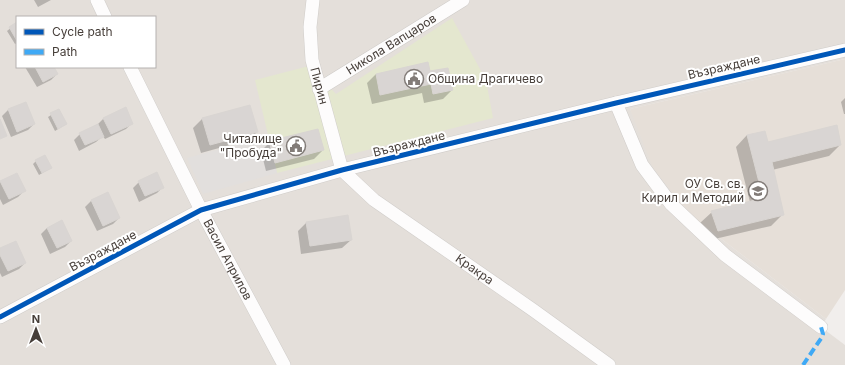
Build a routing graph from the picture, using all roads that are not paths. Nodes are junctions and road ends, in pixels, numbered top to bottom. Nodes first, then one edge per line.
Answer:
1 (97, 0) edge
2 (313, 0) edge
3 (463, 0) edge
4 (105, 16) edge
5 (845, 50) edge
6 (130, 68) edge
7 (319, 89) junction
8 (616, 103) junction
9 (342, 170) junction
10 (201, 210) junction
11 (0, 317) edge
12 (821, 327) dead end
13 (284, 365) edge
14 (609, 365) edge

1 - 4 street
2 - 7 street, Пирин
3 - 7 street, Никола Вапцаров
5 - 8 street, Възраждане
6 - 10 street, Васил Априлов
7 - 9 street, Пирин
8 - 9 street, Възраждане
8 - 12 street
9 - 10 street, Възраждане
9 - 14 street, Кракра
10 - 11 street, Възраждане
10 - 13 street, Васил Априлов

